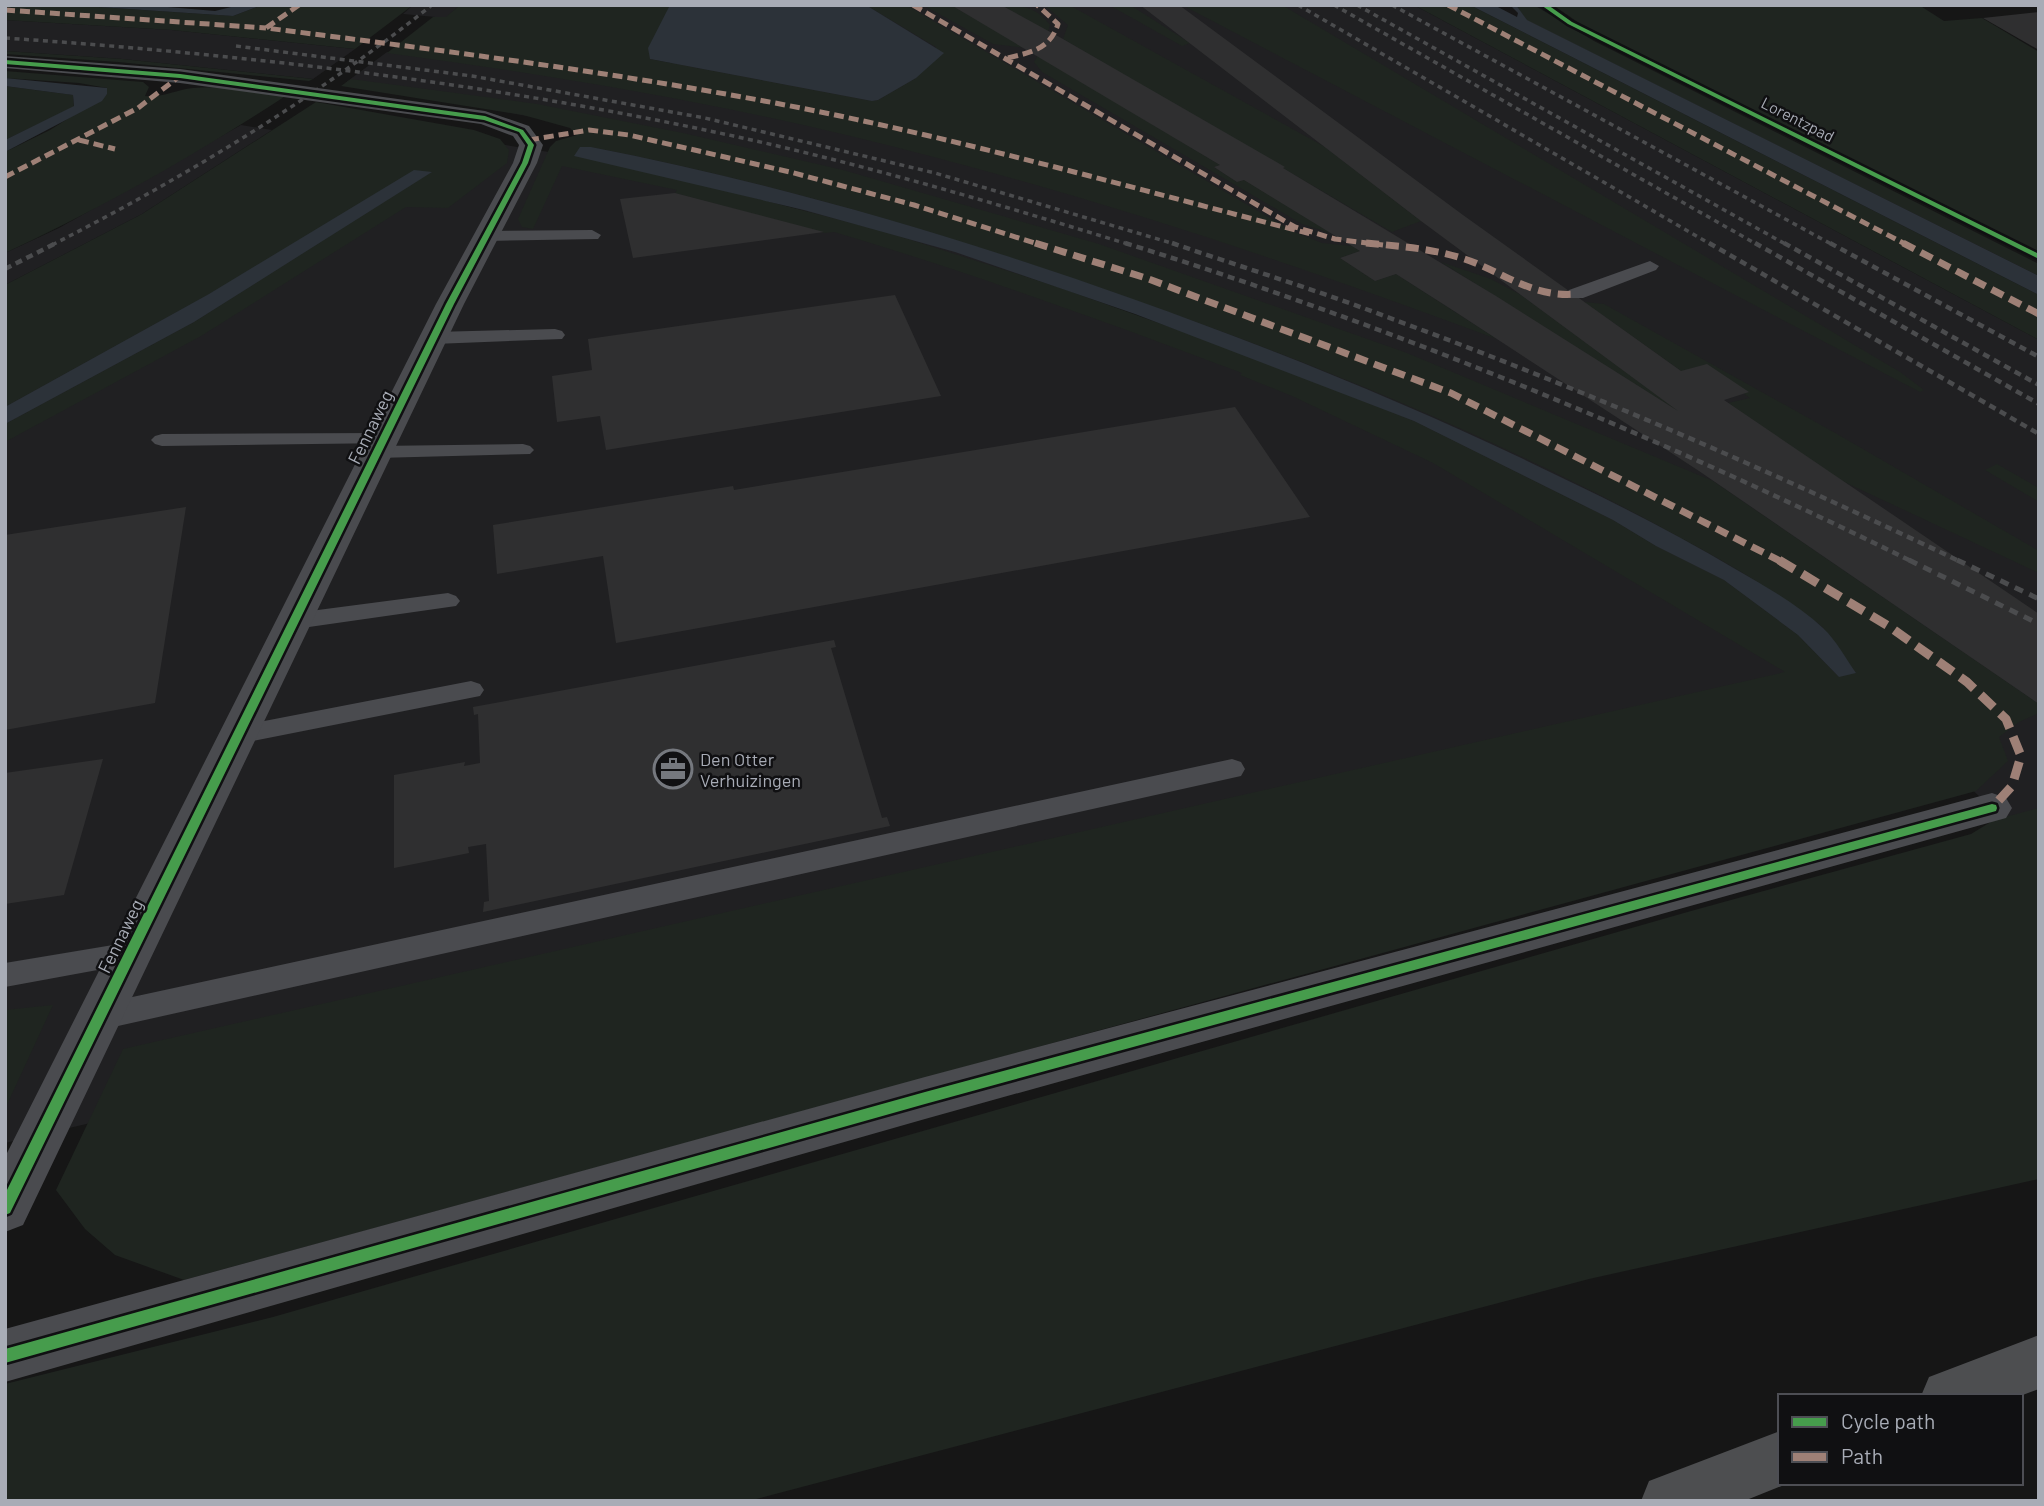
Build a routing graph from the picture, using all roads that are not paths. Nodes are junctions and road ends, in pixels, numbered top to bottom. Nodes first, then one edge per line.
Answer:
1 (5, 62) edge
2 (592, 235) dead end
3 (486, 236) junction
4 (1650, 267) dead end
5 (1576, 294) dead end
6 (555, 335) dead end
7 (434, 338) junction
8 (162, 440) dead end
9 (381, 445) junction
10 (523, 450) dead end
11 (449, 601) dead end
12 (295, 621) junction
13 (471, 690) dead end
14 (238, 735) junction
15 (1232, 769) dead end
16 (1992, 808) dead end
17 (131, 954) junction
18 (5, 975) edge
19 (100, 1017) junction
20 (5, 1209) edge
21 (5, 1356) edge
22 (2039, 1362) edge
23 (1953, 1394) edge
24 (1778, 1460) edge
25 (1669, 1501) edge

1 - 3 street, Fennaweg
2 - 3 lane
3 - 7 street, Fennaweg
4 - 5 lane
6 - 7 lane
7 - 9 street, Fennaweg
8 - 9 lane
9 - 10 lane
9 - 12 street, Fennaweg
11 - 12 lane
12 - 14 street, Fennaweg
13 - 14 lane
14 - 17 street, Fennaweg
15 - 19 lane
16 - 21 street
17 - 18 lane, Fennaweg
17 - 19 street, Fennaweg
19 - 20 street, Fennaweg
22 - 23 highway
24 - 25 highway

